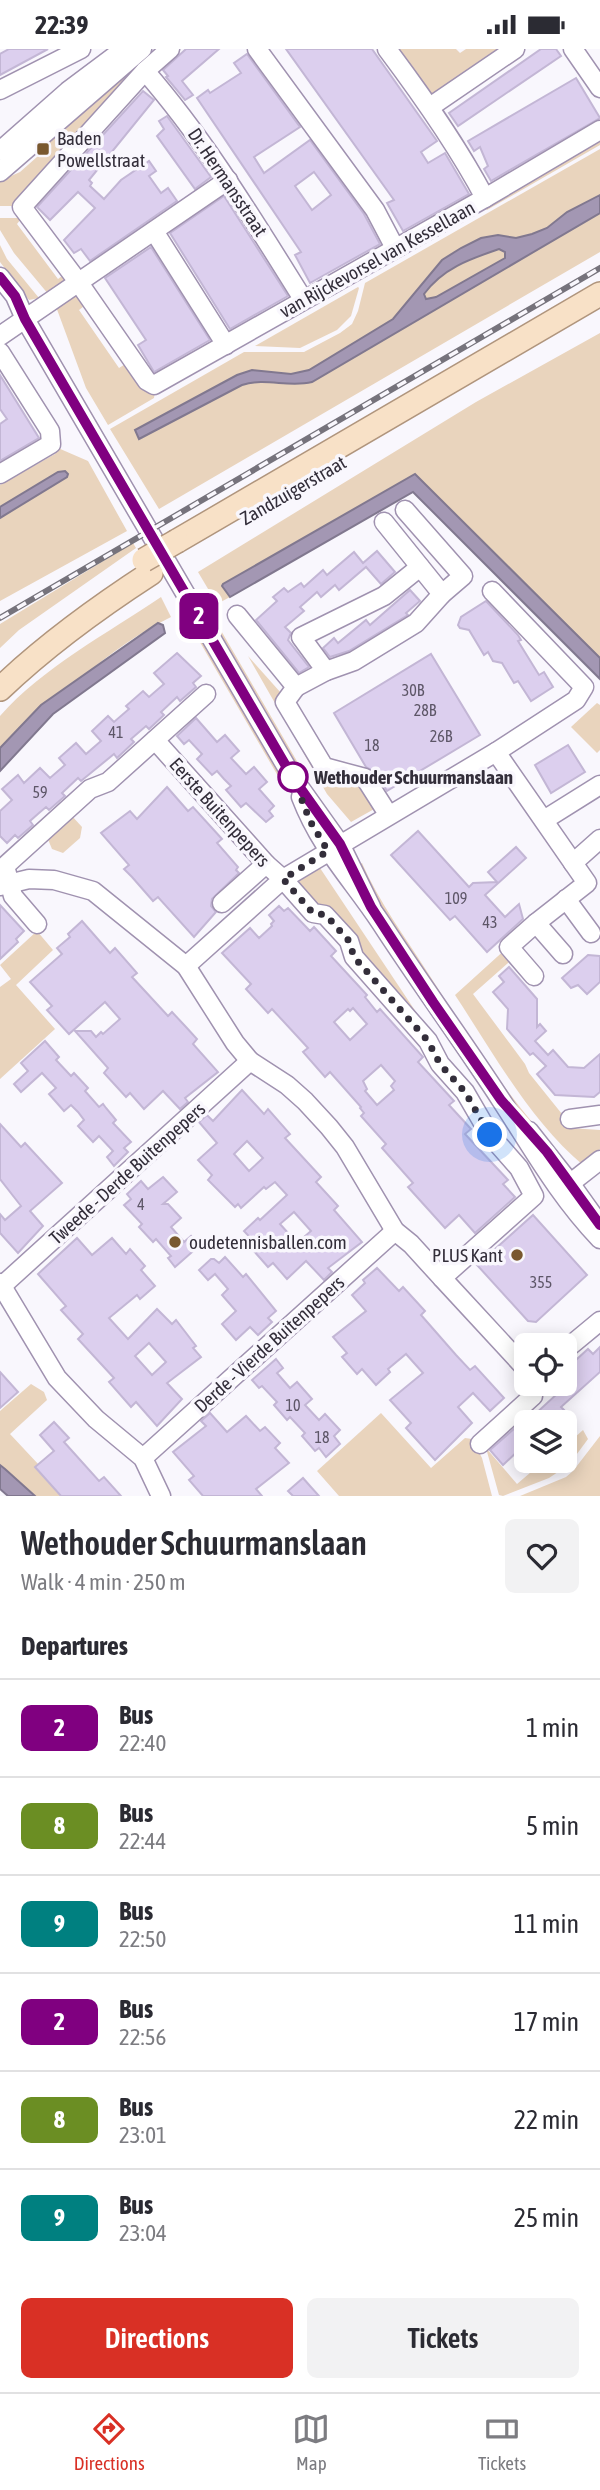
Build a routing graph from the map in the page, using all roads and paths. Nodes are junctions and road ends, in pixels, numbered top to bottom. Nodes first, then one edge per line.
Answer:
1 (81, 49) edge
2 (124, 49) edge
3 (142, 49) edge
4 (170, 49) edge
5 (257, 49) edge
6 (387, 49) edge
7 (515, 49) edge
8 (573, 49) edge
9 (109, 55) edge
10 (145, 71) junction
11 (600, 88) edge
12 (0, 90) edge
13 (430, 107) junction
14 (600, 129) edge
15 (0, 151) edge
16 (0, 172) edge
17 (229, 180) junction
18 (485, 198) junction
19 (154, 231) junction
20 (395, 248) junction
21 (0, 277) edge
22 (79, 282) junction
23 (0, 293) edge
24 (600, 294) edge
25 (303, 299) junction
26 (600, 311) edge
27 (25, 319) junction
28 (0, 336) edge
29 (226, 345) junction
30 (0, 352) edge
31 (0, 474) edge
32 (405, 510) dead end
33 (384, 522) dead end
34 (181, 547) junction
35 (148, 567) junction
36 (420, 567) junction
37 (492, 591) dead end
38 (442, 594) junction
39 (237, 615) dead end
40 (0, 669) edge
41 (326, 671) junction
42 (296, 687) junction
43 (0, 689) edge
44 (206, 694) dead end
45 (155, 740) junction
46 (496, 752) junction
47 (600, 785) edge
48 (388, 814) junction
49 (544, 820) junction
50 (600, 839) edge
51 (334, 847) junction
52 (573, 863) junction
53 (266, 864) junction
54 (3, 874) edge
55 (283, 879) junction
56 (566, 899) junction
57 (222, 904) dead end
58 (536, 923) junction
59 (37, 924) dead end
60 (591, 933) dead end
61 (563, 954) dead end
62 (186, 966) junction
63 (534, 976) dead end
64 (250, 1062) junction
65 (600, 1115) edge
66 (570, 1119) dead end
67 (600, 1160) edge
68 (565, 1187) junction
69 (600, 1225) edge
70 (395, 1231) junction
71 (600, 1239) edge
72 (442, 1278) junction
73 (2, 1284) edge
74 (600, 1321) edge
75 (577, 1340) edge
76 (514, 1356) edge
77 (533, 1396) edge
78 (480, 1444) dead end
79 (143, 1458) junction
80 (161, 1496) edge

1 - 12 street
2 - 9 street
3 - 16 street
4 - 10 street
5 - 20 street
6 - 13 street
7 - 13 street
8 - 11 street
9 - 15 street
10 - 17 street, Dr. Hermansstraat
10 - 22 street
13 - 18 street
14 - 18 street, van Rijckevorsel van Kessellaan
17 - 19 street
17 - 25 street, Dr. Hermansstraat
18 - 20 street, van Rijckevorsel van Kessellaan
19 - 22 street
19 - 29 street
20 - 25 street, van Rijckevorsel van Kessellaan
21 - 27 street
22 - 27 street
22 - 29 street, van Rijckevorsel van Kessellaan
23 - 27 street
24 - 34 main road, Zandzuigerstraat
25 - 29 street, van Rijckevorsel van Kessellaan
26 - 34 main road, Zandzuigerstraat
27 - 28 street
27 - 51 street
30 - 31 street
32 - 38 street
33 - 36 street
34 - 35 main road, Zandzuigerstraat, bridge
35 - 40 main road, Zandzuigerstraat
35 - 43 main road, Zandzuigerstraat
36 - 38 street
36 - 41 street
37 - 46 street
38 - 41 street
39 - 42 street
41 - 42 street
42 - 48 street
44 - 45 street, Eerste Buitenpepers
45 - 53 street, Eerste Buitenpepers
45 - 54 street, Eerste Buitenpepers
46 - 48 street
46 - 49 street
47 - 49 street
48 - 51 street
49 - 52 street
50 - 52 street
51 - 55 street
51 - 68 street
52 - 56 street
53 - 55 street, Eerste Buitenpepers
53 - 57 street
54 - 59 street
54 - 62 street
55 - 62 street, Eerste Buitenpepers
55 - 72 street
56 - 58 street
56 - 60 street
58 - 61 street
58 - 63 street
62 - 64 street
64 - 70 street
64 - 73 street, Tweede - Derde Buitenpepers
65 - 66 street
67 - 68 street
68 - 69 street
68 - 71 street
70 - 72 street
70 - 79 street, Derde - Vierde Buitenpepers
72 - 76 street
73 - 79 street
74 - 75 street
77 - 78 street
79 - 80 street

